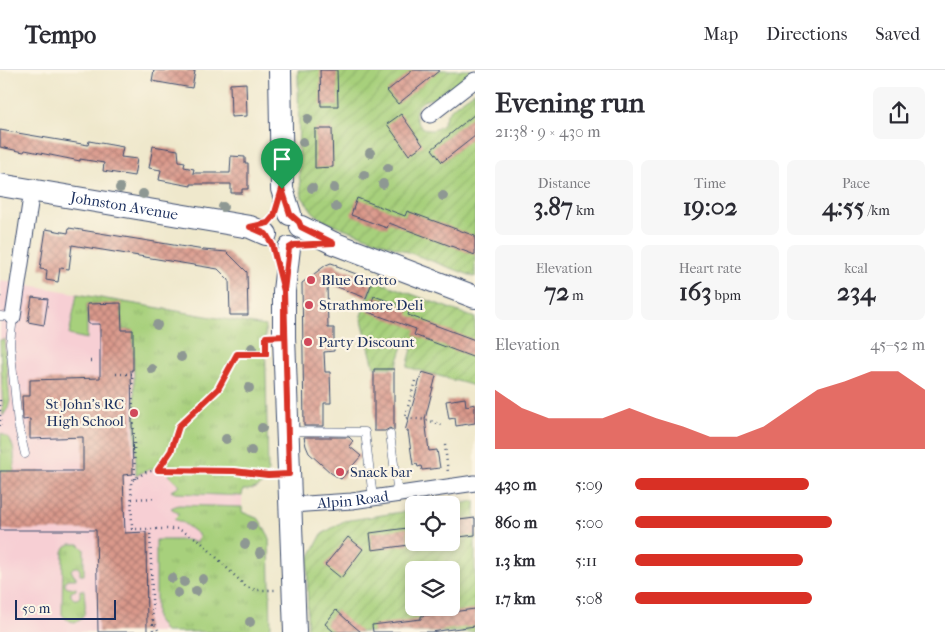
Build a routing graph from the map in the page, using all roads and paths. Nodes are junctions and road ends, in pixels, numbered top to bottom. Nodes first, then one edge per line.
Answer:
1 (280, 70) edge
2 (475, 80) edge
3 (430, 115) dead end
4 (0, 185) edge
5 (32, 190) junction
6 (278, 231) junction
7 (1, 292) edge
8 (0, 297) edge
9 (475, 297) edge
10 (6, 316) edge
11 (266, 346) dead end
12 (90, 361) dead end
13 (95, 361) dead end
14 (116, 374) dead end
15 (415, 381) dead end
16 (0, 400) edge
17 (442, 425) dead end
18 (0, 430) edge
19 (288, 431) junction
20 (390, 434) dead end
21 (444, 445) dead end
22 (25, 454) dead end
23 (158, 470) junction
24 (289, 474) junction
25 (135, 479) junction
26 (475, 483) edge
27 (450, 487) junction
28 (398, 494) junction
29 (157, 498) dead end
30 (373, 498) junction
31 (132, 499) junction
32 (291, 505) junction
33 (150, 529) junction
34 (294, 588) junction
35 (152, 618) junction
36 (153, 632) edge
37 (159, 632) edge
38 (295, 632) edge

1 - 6 street
2 - 3 street
4 - 5 street, Johnston Avenue
5 - 6 street, Johnston Avenue
5 - 10 street
6 - 9 street, Johnston Avenue
6 - 19 street
7 - 8 path
10 - 22 lane
11 - 23 path
12 - 13 path
14 - 25 path
15 - 17 path
16 - 18 path
19 - 24 street
19 - 30 lane
20 - 28 lane
21 - 27 path
23 - 24 path
23 - 25 path
24 - 32 street
25 - 31 path
26 - 27 street, Alpin Road
27 - 28 street, Alpin Road
28 - 30 street, Alpin Road
29 - 31 path
30 - 32 street, Alpin Road
31 - 33 path
32 - 34 street
33 - 34 path
33 - 35 path
34 - 38 street
35 - 36 path
35 - 37 path

